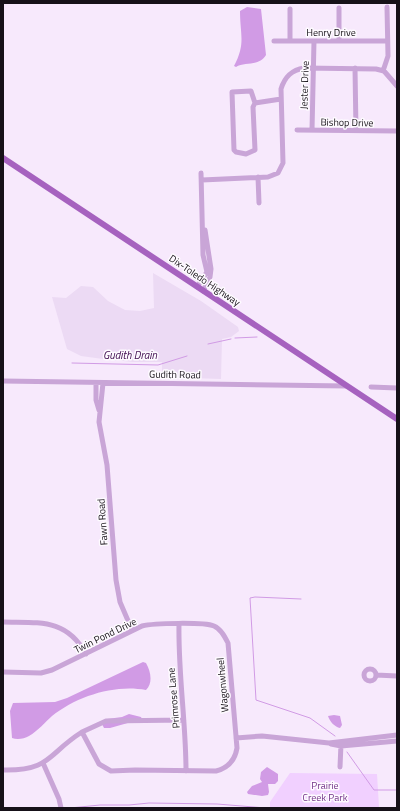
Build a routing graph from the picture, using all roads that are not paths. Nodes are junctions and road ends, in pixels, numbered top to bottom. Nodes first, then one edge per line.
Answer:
1 (387, 7) dead end
2 (339, 8) dead end
3 (290, 9) dead end
4 (274, 41) dead end
5 (290, 41) junction
6 (314, 41) junction
7 (339, 41) junction
8 (387, 41) junction
9 (313, 68) junction
10 (355, 68) junction
11 (383, 71) junction
12 (397, 86) edge
13 (281, 99) junction
14 (255, 103) junction
15 (297, 130) dead end
16 (312, 130) junction
17 (356, 131) junction
18 (397, 131) edge
19 (3, 158) edge
20 (202, 173) dead end
21 (258, 177) junction
22 (202, 180) junction
23 (259, 203) dead end
24 (206, 257) junction
25 (197, 287) junction
26 (203, 291) junction
27 (3, 381) edge
28 (96, 383) junction
29 (103, 383) junction
30 (347, 386) junction
31 (371, 387) dead end
32 (397, 388) edge
33 (99, 410) junction
34 (397, 419) edge
35 (3, 622) edge
36 (179, 624) junction
37 (216, 627) joint
38 (132, 630) junction
39 (86, 654) junction
40 (3, 672) edge
41 (376, 675) dead end
42 (397, 676) edge
43 (184, 720) junction
44 (82, 732) junction
45 (397, 734) edge
46 (379, 736) junction
47 (236, 738) junction
48 (341, 740) junction
49 (397, 741) edge
50 (379, 742) junction
51 (329, 743) junction
52 (341, 746) junction
53 (43, 763) junction
54 (340, 767) dead end
55 (3, 770) edge
56 (186, 771) junction
57 (61, 808) edge

1 - 8 street
2 - 7 street
3 - 5 street
4 - 5 street, Henry Drive
5 - 6 street, Henry Drive
6 - 7 street, Henry Drive
6 - 9 street, Jester Drive
7 - 8 street, Henry Drive
8 - 11 street
9 - 10 street
9 - 13 street
9 - 16 street, Jester Drive
10 - 11 street
10 - 17 street
11 - 12 street
13 - 14 street
13 - 21 street
14 - 14 street
15 - 16 street, Bishop Drive
16 - 17 street, Bishop Drive
17 - 18 street, Bishop Drive
19 - 25 main road, Dix-Toledo Highway
20 - 22 street
21 - 22 street
21 - 23 street
22 - 24 street
24 - 25 street
24 - 26 street
25 - 26 main road, Dix-Toledo Highway
26 - 30 main road, Dix-Toledo Highway
27 - 28 street, Gudith Road
28 - 29 street, Gudith Road
28 - 33 street, Fawn Road
29 - 30 street, Gudith Road
29 - 33 street, Fawn Road
30 - 34 main road, Dix-Toledo Highway
31 - 32 street
33 - 38 street, Fawn Road
35 - 39 street
36 - 37 street, Twin Pond Drive
36 - 38 street, Twin Pond Drive
36 - 43 street, Primrose Lane
37 - 47 street, Wagonwheel
38 - 39 street, Twin Pond Drive
39 - 40 street, Twin Pond Drive
41 - 42 street
43 - 44 street
43 - 56 street, Primrose Lane
44 - 53 street
44 - 56 street, Wagonwheel
45 - 46 street
46 - 48 street
46 - 50 street
47 - 51 street
47 - 56 street, Wagonwheel
48 - 51 street
48 - 52 street
49 - 50 street
50 - 52 street
51 - 52 street
52 - 54 street
53 - 55 street
53 - 57 street

